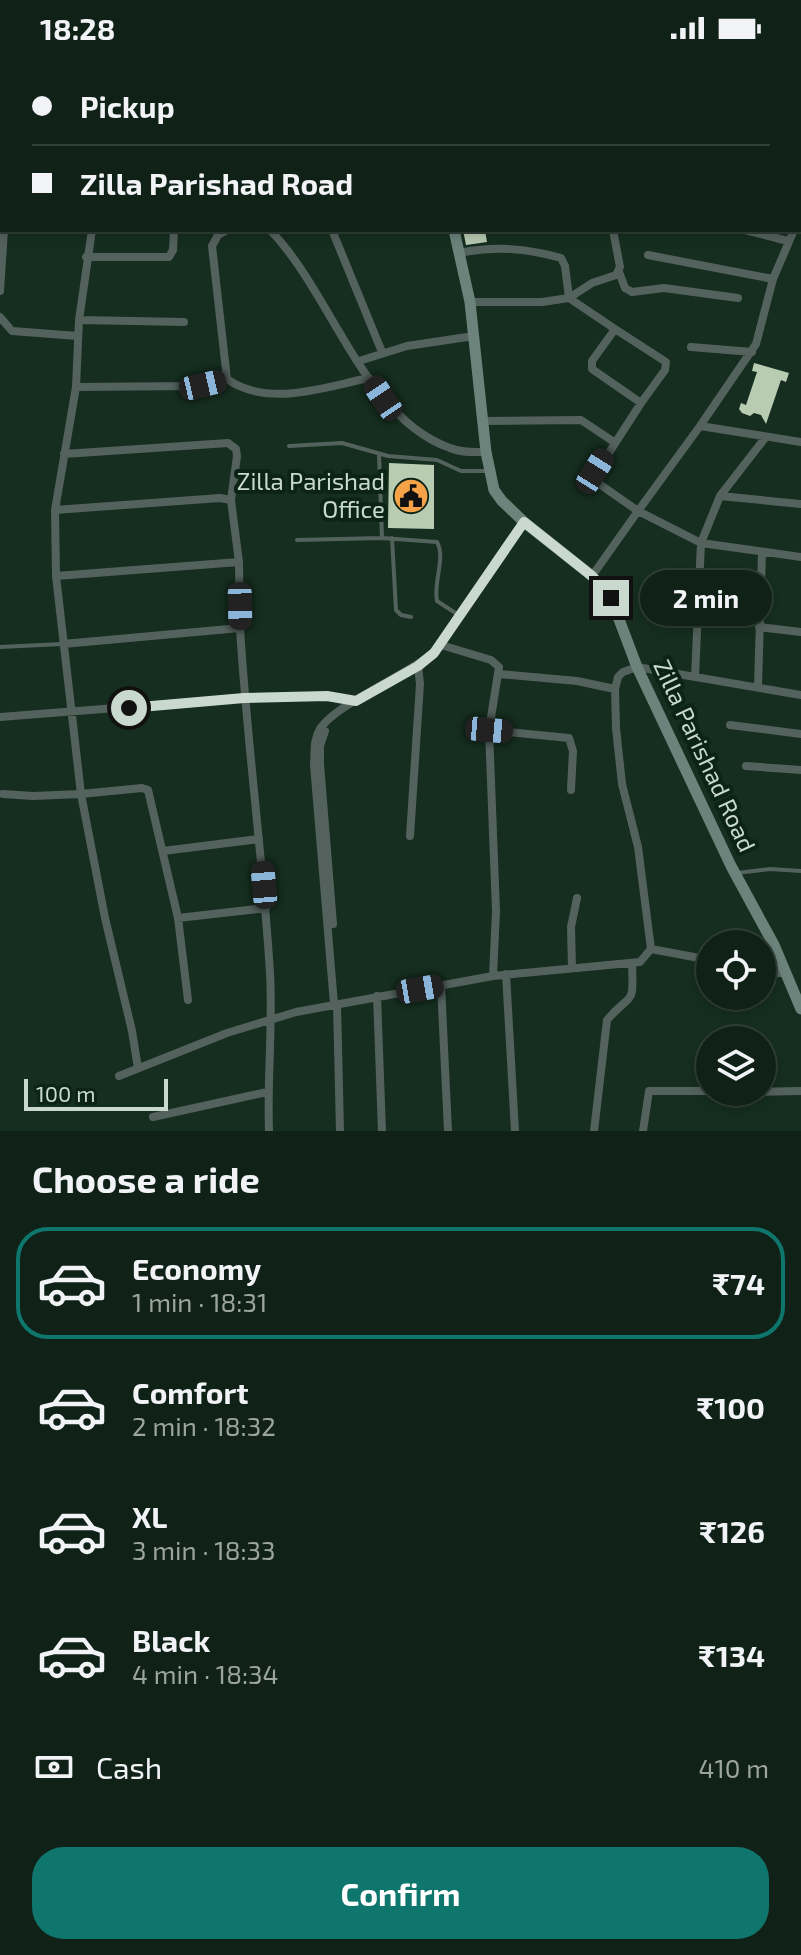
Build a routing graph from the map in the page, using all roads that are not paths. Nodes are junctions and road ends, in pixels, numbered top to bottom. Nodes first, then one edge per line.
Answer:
1 (4, 232) edge
2 (92, 232) edge
3 (174, 232) edge
4 (223, 232) edge
5 (272, 232) edge
6 (333, 232) edge
7 (454, 232) edge
8 (613, 232) edge
9 (753, 232) edge
10 (793, 232) edge
11 (788, 241) junction
12 (459, 253) junction
13 (648, 255) dead end
14 (86, 257) junction
15 (619, 272) junction
16 (773, 279) junction
17 (0, 291) edge
18 (569, 298) junction
19 (738, 298) dead end
20 (470, 302) junction
21 (0, 317) edge
22 (79, 320) junction
23 (184, 322) dead end
24 (615, 329) junction
25 (78, 336) junction
26 (474, 336) junction
27 (691, 347) dead end
28 (382, 352) junction
29 (752, 352) junction
30 (359, 361) junction
31 (369, 378) junction
32 (227, 379) junction
33 (76, 387) junction
34 (641, 403) junction
35 (483, 421) junction
36 (700, 426) junction
37 (765, 438) junction
38 (614, 442) junction
39 (801, 442) edge
40 (289, 446) dead end
41 (486, 452) junction
42 (64, 454) junction
43 (379, 454) junction
44 (489, 471) junction
45 (720, 496) junction
46 (231, 500) junction
47 (801, 504) edge
48 (55, 510) junction
49 (638, 511) junction
50 (524, 522) junction
51 (382, 538) junction
52 (392, 538) junction
53 (297, 540) dead end
54 (701, 543) junction
55 (762, 553) junction
56 (801, 557) edge
57 (239, 562) junction
58 (56, 576) junction
59 (592, 576) junction
60 (460, 616) junction
61 (411, 617) dead end
62 (759, 627) junction
63 (240, 628) junction
64 (801, 632) edge
65 (63, 644) junction
66 (441, 645) junction
67 (0, 647) edge
68 (418, 666) junction
69 (637, 667) junction
70 (499, 674) junction
71 (695, 677) junction
72 (758, 686) junction
73 (615, 689) junction
74 (801, 695) edge
75 (244, 698) junction
76 (356, 701) junction
77 (71, 712) junction
78 (0, 717) edge
79 (730, 725) dead end
80 (489, 730) junction
81 (801, 734) edge
82 (746, 766) dead end
83 (801, 770) edge
84 (571, 790) dead end
85 (3, 794) dead end
86 (81, 794) junction
87 (410, 836) dead end
88 (259, 839) junction
89 (163, 851) junction
90 (801, 871) edge
91 (735, 873) junction
92 (577, 898) dead end
93 (266, 908) junction
94 (178, 918) junction
95 (651, 949) junction
96 (696, 957) edge
97 (632, 963) junction
98 (572, 968) junction
99 (776, 973) edge
100 (787, 973) junction
101 (506, 974) junction
102 (493, 976) junction
103 (441, 985) junction
104 (377, 996) junction
105 (188, 1000) dead end
106 (336, 1004) junction
107 (801, 1009) edge
108 (270, 1019) junction
109 (138, 1068) junction
110 (119, 1076) dead end
111 (696, 1091) edge
112 (776, 1091) edge
113 (801, 1091) edge
114 (267, 1092) junction
115 (153, 1117) dead end
116 (269, 1131) edge
117 (340, 1131) edge
118 (382, 1131) edge
119 (448, 1131) edge
120 (515, 1131) edge
121 (594, 1131) edge
122 (643, 1131) edge

1 - 17 street
2 - 14 street
3 - 14 street
4 - 32 street
5 - 30 street
6 - 28 street
7 - 12 main road, Zilla Parishad Road
8 - 15 street
9 - 11 street
10 - 11 street
11 - 16 street
12 - 18 street
12 - 20 main road, Zilla Parishad Road
13 - 16 street
14 - 22 street
15 - 18 street
15 - 19 street
16 - 29 street
18 - 20 street
18 - 24 street
20 - 26 main road, Zilla Parishad Road
21 - 25 street
22 - 23 street
22 - 25 street
24 - 34 street
24 - 34 street
25 - 33 street
26 - 28 street
26 - 35 main road, Zilla Parishad Road
27 - 29 street
28 - 30 street
29 - 36 street
30 - 31 street
31 - 32 street
31 - 41 street
32 - 33 street
33 - 42 street
34 - 38 street
35 - 38 street
35 - 41 main road, Zilla Parishad Road
36 - 37 street
36 - 49 street
37 - 39 street
37 - 45 street
38 - 49 street
40 - 43 lane
41 - 44 main road, Zilla Parishad Road
42 - 46 street
42 - 48 street
43 - 44 lane
43 - 51 lane
44 - 50 main road, Zilla Parishad Road
45 - 47 street
45 - 54 street
46 - 48 street
46 - 57 street
48 - 58 street
49 - 54 street
49 - 59 street
50 - 59 main road, Zilla Parishad Road
50 - 60 street
51 - 52 lane
51 - 53 lane
52 - 60 lane
52 - 61 lane
54 - 55 street
54 - 71 street
55 - 56 street
55 - 62 street
57 - 58 street
57 - 63 street
58 - 65 street
59 - 69 main road, Zilla Parishad Road
60 - 66 street
62 - 64 street
62 - 72 street
63 - 65 street
63 - 75 street
65 - 67 lane
65 - 77 street
66 - 68 street
66 - 70 street
68 - 76 street
68 - 87 street
69 - 71 street
69 - 73 street
69 - 91 main road, Zilla Parishad Road
70 - 73 street
70 - 80 street
71 - 72 street
72 - 74 street
73 - 95 street
75 - 76 street
75 - 77 street
75 - 88 street
76 - 106 street
77 - 78 street
77 - 86 street
79 - 81 street
80 - 84 street
80 - 102 street
82 - 83 street
85 - 86 street
86 - 89 street
86 - 109 street
88 - 89 street
88 - 93 street
89 - 94 street
90 - 91 lane
91 - 100 main road, Zilla Parishad Road
92 - 98 street
93 - 94 street
93 - 108 street
94 - 105 street
95 - 96 street
95 - 97 street
97 - 98 street
97 - 121 street
98 - 101 street
99 - 100 street
100 - 107 main road, Zilla Parishad Road
101 - 102 street
101 - 120 street
102 - 103 street
103 - 104 street
103 - 119 street
104 - 106 street
104 - 118 street
106 - 108 street
106 - 117 street
108 - 109 street
108 - 114 street
109 - 110 street
111 - 122 street
112 - 113 street
114 - 115 street
114 - 116 street

